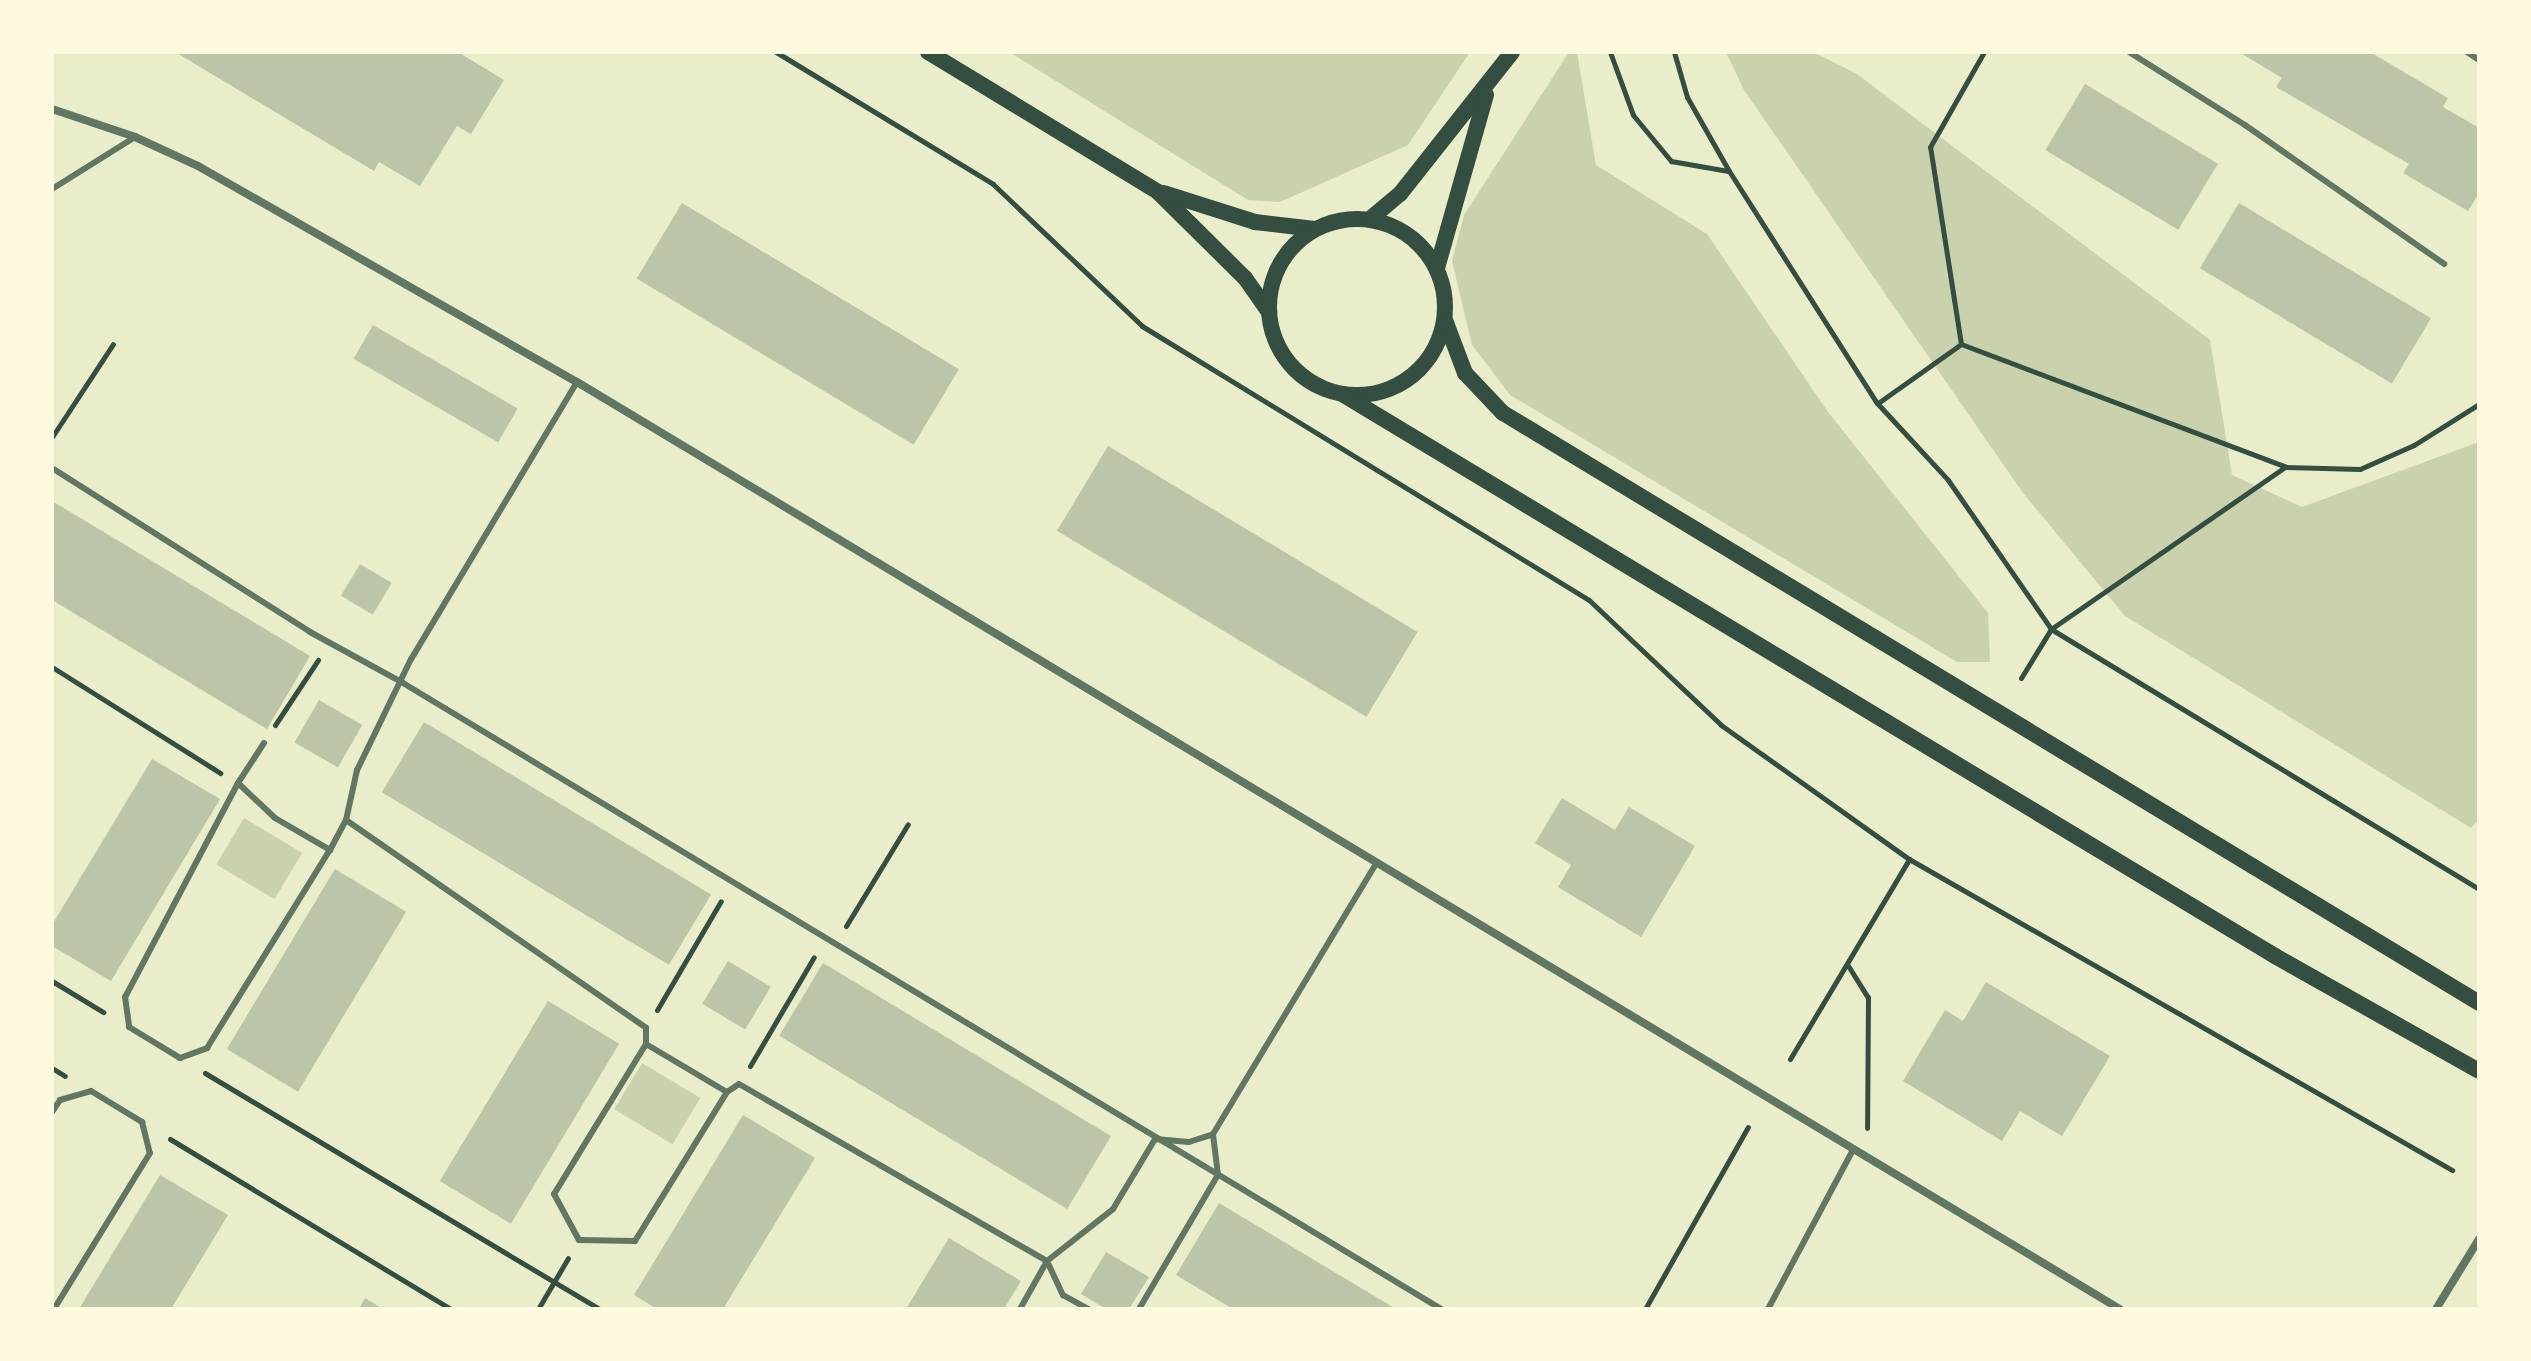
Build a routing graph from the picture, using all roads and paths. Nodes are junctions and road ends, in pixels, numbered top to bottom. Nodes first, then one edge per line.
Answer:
1 (776, 52) edge
2 (928, 52) edge
3 (1512, 52) edge
4 (1610, 52) edge
5 (1674, 52) edge
6 (1984, 52) edge
7 (2129, 52) edge
8 (2467, 52) edge
9 (2479, 60) edge
10 (1489, 86) junction
11 (52, 109) edge
12 (135, 137) junction
13 (1729, 171) junction
14 (52, 189) edge
15 (1158, 192) junction
16 (1370, 219) junction
17 (1315, 229) junction
18 (2444, 264) dead end
19 (1437, 268) junction
20 (1269, 312) junction
21 (1445, 320) junction
22 (113, 344) dead end
23 (1961, 344) junction
24 (577, 382) junction
25 (1342, 394) junction
26 (1877, 403) junction
27 (2479, 404) edge
28 (52, 437) edge
29 (2286, 467) junction
30 (52, 468) edge
31 (2051, 629) junction
32 (329, 643) junction
33 (52, 667) edge
34 (2021, 678) dead end
35 (403, 683) junction
36 (264, 743) joint
37 (238, 783) junction
38 (346, 820) junction
39 (330, 850) junction
40 (1909, 859) junction
41 (1376, 864) junction
42 (731, 883) junction
43 (2479, 889) edge
44 (1847, 964) junction
45 (52, 981) edge
46 (2479, 1003) edge
47 (129, 1027) junction
48 (646, 1028) junction
49 (646, 1044) junction
50 (180, 1058) junction
51 (1790, 1059) dead end
52 (2479, 1071) edge
53 (727, 1092) junction
54 (52, 1112) edge
55 (142, 1122) junction
56 (1748, 1127) dead end
57 (1213, 1134) junction
58 (1155, 1139) junction
59 (1853, 1150) junction
60 (2452, 1170) dead end
61 (1218, 1175) junction
62 (2479, 1239) edge
63 (579, 1240) junction
64 (1047, 1261) junction
65 (554, 1282) junction
66 (54, 1309) edge
67 (451, 1309) edge
68 (538, 1309) edge
69 (599, 1309) edge
70 (1020, 1309) edge
71 (1088, 1309) edge
72 (1139, 1309) edge
73 (1441, 1309) edge
74 (1645, 1309) edge
75 (1768, 1309) edge
76 (2120, 1309) edge
77 (2436, 1309) edge

1 - 40 path
2 - 15 main road
3 - 10 main road
4 - 13 path
5 - 13 path
6 - 23 path
7 - 18 lane
8 - 9 lane
10 - 16 main road
10 - 19 main road
11 - 12 street
12 - 14 lane
12 - 24 street
13 - 26 path
15 - 17 main road
15 - 20 main road
16 - 17 main road
16 - 19 main road
17 - 20 main road
19 - 21 main road
20 - 25 main road
21 - 25 main road
21 - 46 main road
22 - 28 path
23 - 26 path
23 - 29 path
24 - 35 lane
24 - 41 street
25 - 52 main road
26 - 31 path
27 - 29 path
29 - 31 path
30 - 32 lane
31 - 34 path
31 - 43 path
32 - 35 lane
32 - 36 path
33 - 37 path
35 - 38 lane
35 - 42 lane
36 - 37 lane
37 - 39 lane
37 - 47 lane
38 - 39 lane
38 - 48 lane
39 - 50 lane
40 - 44 path
40 - 60 path
41 - 57 lane
41 - 59 street
42 - 48 path
42 - 58 lane
44 - 51 path
44 - 59 path
45 - 47 path
47 - 50 lane
48 - 49 lane
49 - 53 lane
49 - 63 lane
50 - 65 path
53 - 63 lane
53 - 64 lane
54 - 55 lane
55 - 66 lane
55 - 67 path
56 - 74 path
57 - 58 lane
57 - 61 lane
58 - 61 lane
58 - 64 lane
59 - 75 lane
59 - 76 street
61 - 72 lane
61 - 73 lane
62 - 77 street
63 - 65 path
64 - 70 lane
64 - 71 lane
65 - 68 path
65 - 69 path

